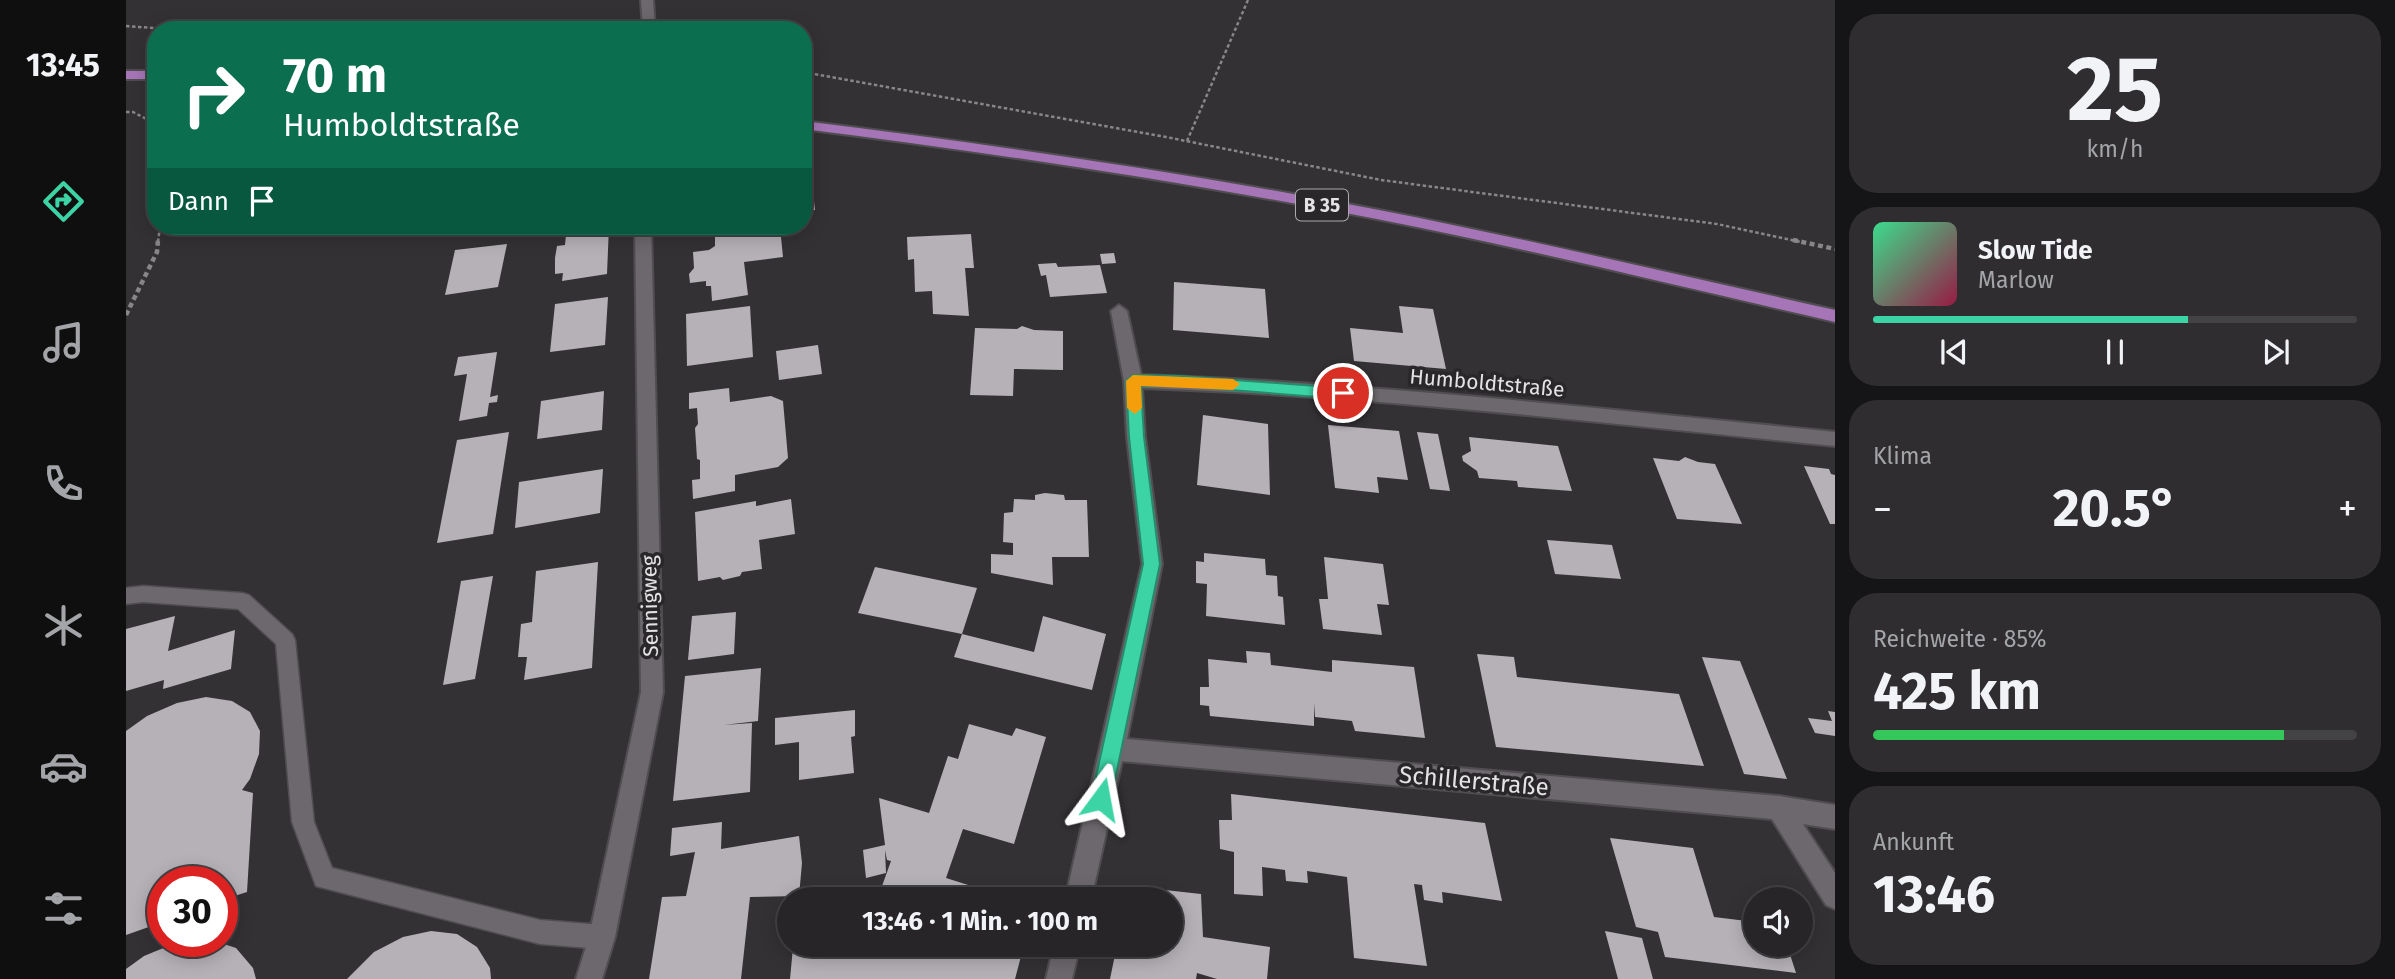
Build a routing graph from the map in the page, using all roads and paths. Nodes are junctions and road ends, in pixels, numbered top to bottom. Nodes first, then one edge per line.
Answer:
1 (647, 0) edge
2 (1248, 0) edge
3 (648, 21) edge
4 (126, 26) edge
5 (147, 28) edge
6 (812, 74) edge
7 (126, 75) edge
8 (147, 75) edge
9 (126, 112) edge
10 (147, 119) edge
11 (812, 126) edge
12 (1187, 141) junction
13 (159, 235) edge
14 (643, 235) edge
15 (1835, 249) edge
16 (1119, 311) dead end
17 (126, 315) edge
18 (1835, 316) edge
19 (1133, 381) junction
20 (1835, 439) edge
21 (126, 596) edge
22 (1113, 749) junction
23 (1779, 808) junction
24 (1835, 817) edge
25 (1081, 887) edge
26 (1835, 896) edge
27 (602, 937) junction
28 (1064, 957) edge
29 (589, 979) edge
30 (1059, 979) edge

1 - 3 street
2 - 12 path
4 - 5 path
6 - 12 path
7 - 8 main road
9 - 10 path
11 - 18 main road, B 35
12 - 15 path
13 - 17 path
14 - 27 street, Sennigweg
16 - 19 street
19 - 20 street, Humboldtstraße
19 - 22 street
21 - 27 lane
22 - 23 street, Schillerstraße
22 - 25 street
23 - 24 street, Schillerstraße
23 - 26 street
27 - 29 street, Sennigweg
28 - 30 street

